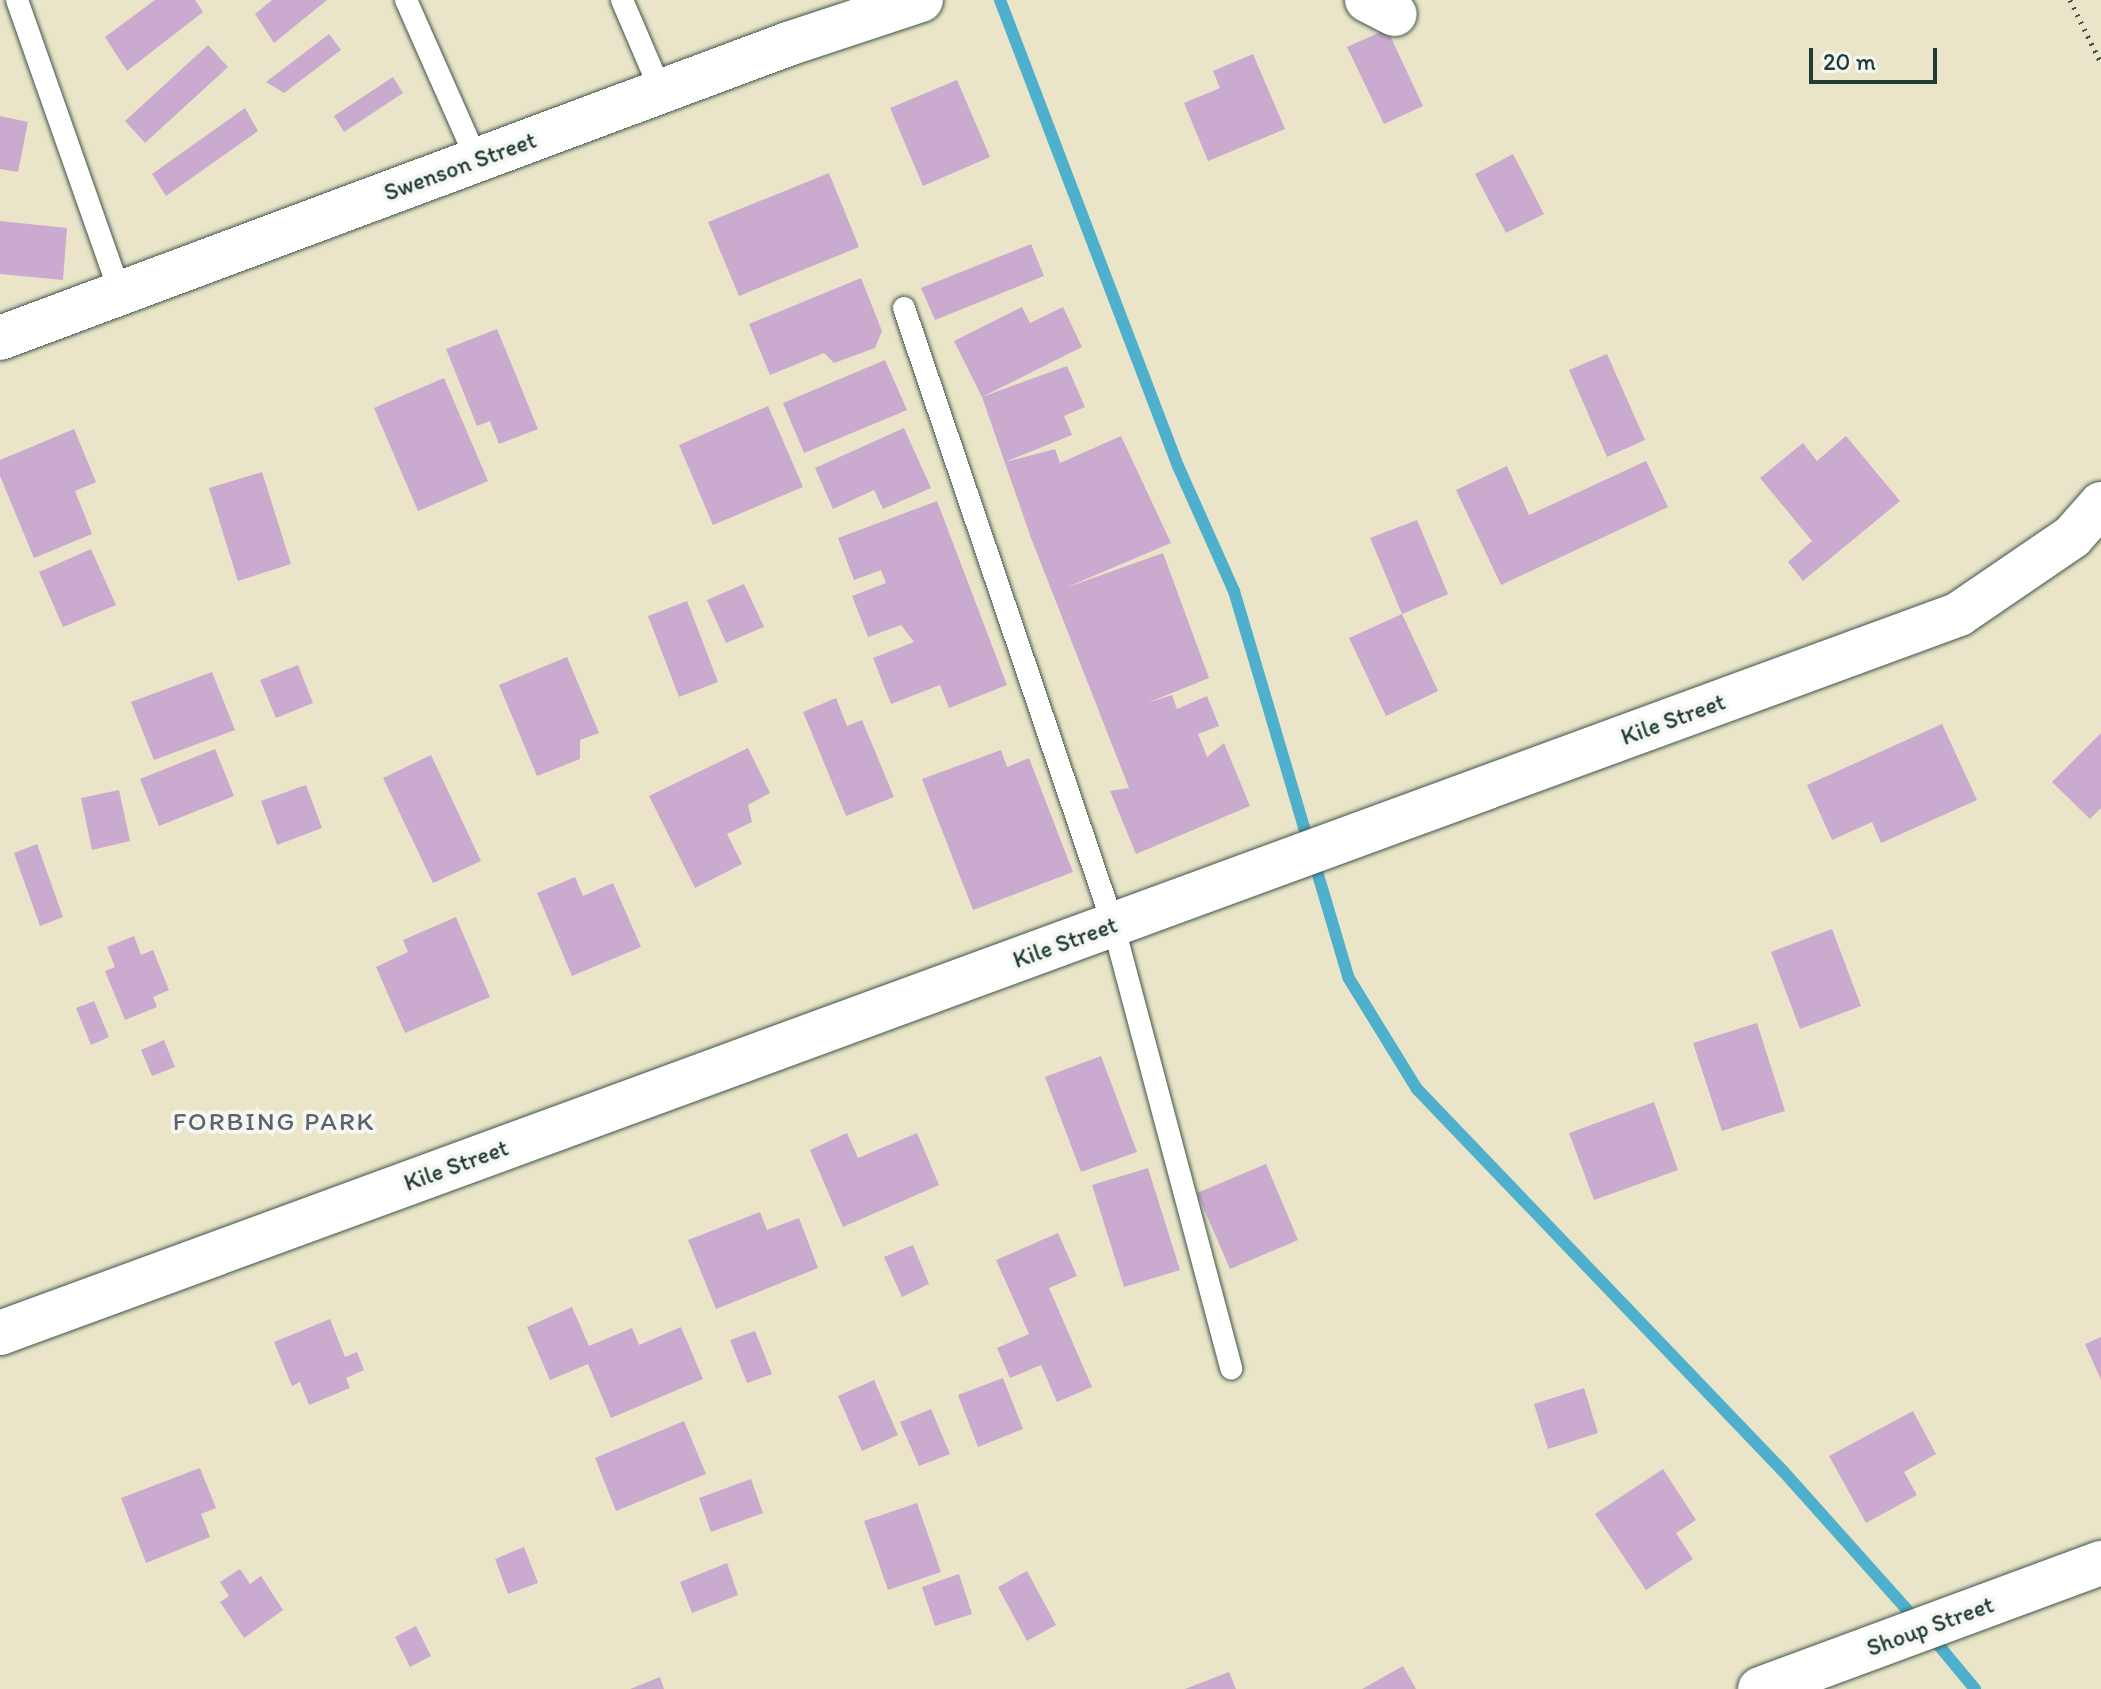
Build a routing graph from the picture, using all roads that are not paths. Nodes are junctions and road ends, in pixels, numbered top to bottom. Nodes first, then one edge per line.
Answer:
1 (17, 0) edge
2 (406, 0) edge
3 (622, 0) edge
4 (921, 0) edge
5 (661, 91) junction
6 (477, 160) junction
7 (120, 293) junction
8 (904, 308) dead end
9 (0, 338) edge
10 (2101, 504) edge
11 (1113, 924) junction
12 (0, 1333) edge
13 (1231, 1369) dead end
14 (2101, 1563) edge
15 (1828, 1677) edge
16 (1760, 1689) edge

1 - 7 lane
2 - 6 lane
3 - 5 lane
4 - 5 street, Swenson Street
5 - 6 street, Swenson Street
6 - 7 street, Swenson Street
7 - 9 street, Swenson Street
8 - 11 lane
10 - 11 street, Kile Street
11 - 12 street, Kile Street
11 - 13 lane
14 - 15 street, Shoup Street
15 - 16 street, Shoup Street

